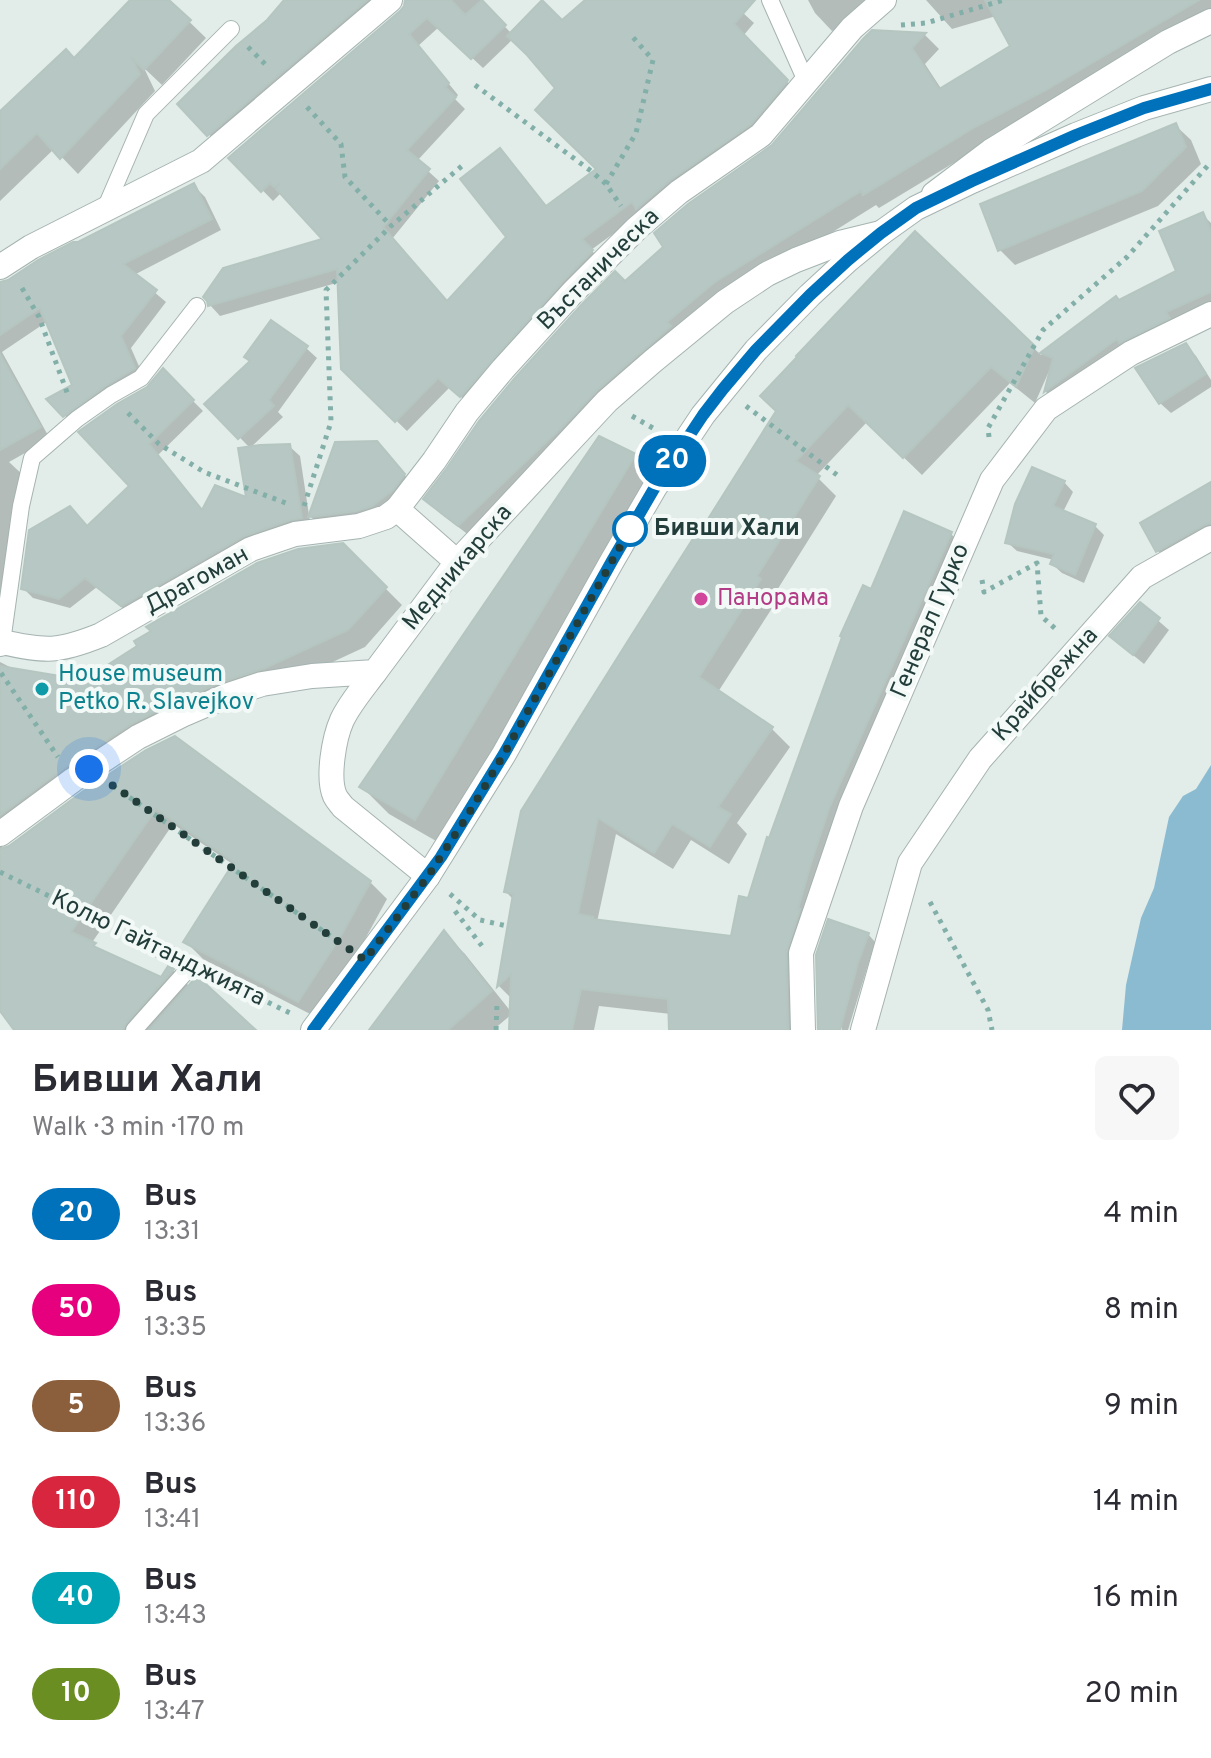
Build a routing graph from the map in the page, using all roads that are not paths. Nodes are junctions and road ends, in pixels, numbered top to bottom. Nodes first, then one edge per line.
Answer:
1 (390, 0) edge
2 (770, 0) edge
3 (884, 0) edge
4 (1211, 21) edge
5 (231, 29) road end
6 (806, 81) junction
7 (1211, 89) edge
8 (916, 208) junction
9 (105, 209) junction
10 (881, 233) junction
11 (3, 265) edge
12 (197, 306) dead end
13 (1211, 314) edge
14 (397, 509) junction
15 (1211, 538) edge
16 (457, 562) junction
17 (1, 642) edge
18 (375, 672) junction
19 (0, 834) edge
20 (428, 876) junction
21 (142, 941) road end
22 (314, 1028) edge
23 (134, 1030) edge
24 (803, 1030) edge
25 (863, 1030) edge

1 - 9 street
2 - 6 lane
3 - 6 street, Въстаническа
4 - 8 street
5 - 9 lane
6 - 14 street, Въстаническа
7 - 8 street
8 - 10 street
9 - 11 street
10 - 16 street, Медникарска
10 - 20 street
12 - 17 lane
13 - 24 street, Генерал Гурко
14 - 16 street
14 - 17 street, Драгоман
15 - 25 street, Крайбрежна
16 - 18 street, Медникарска
18 - 19 street
18 - 20 street, Медникарска
20 - 22 street
21 - 23 lane, Колю Гайтанджията

